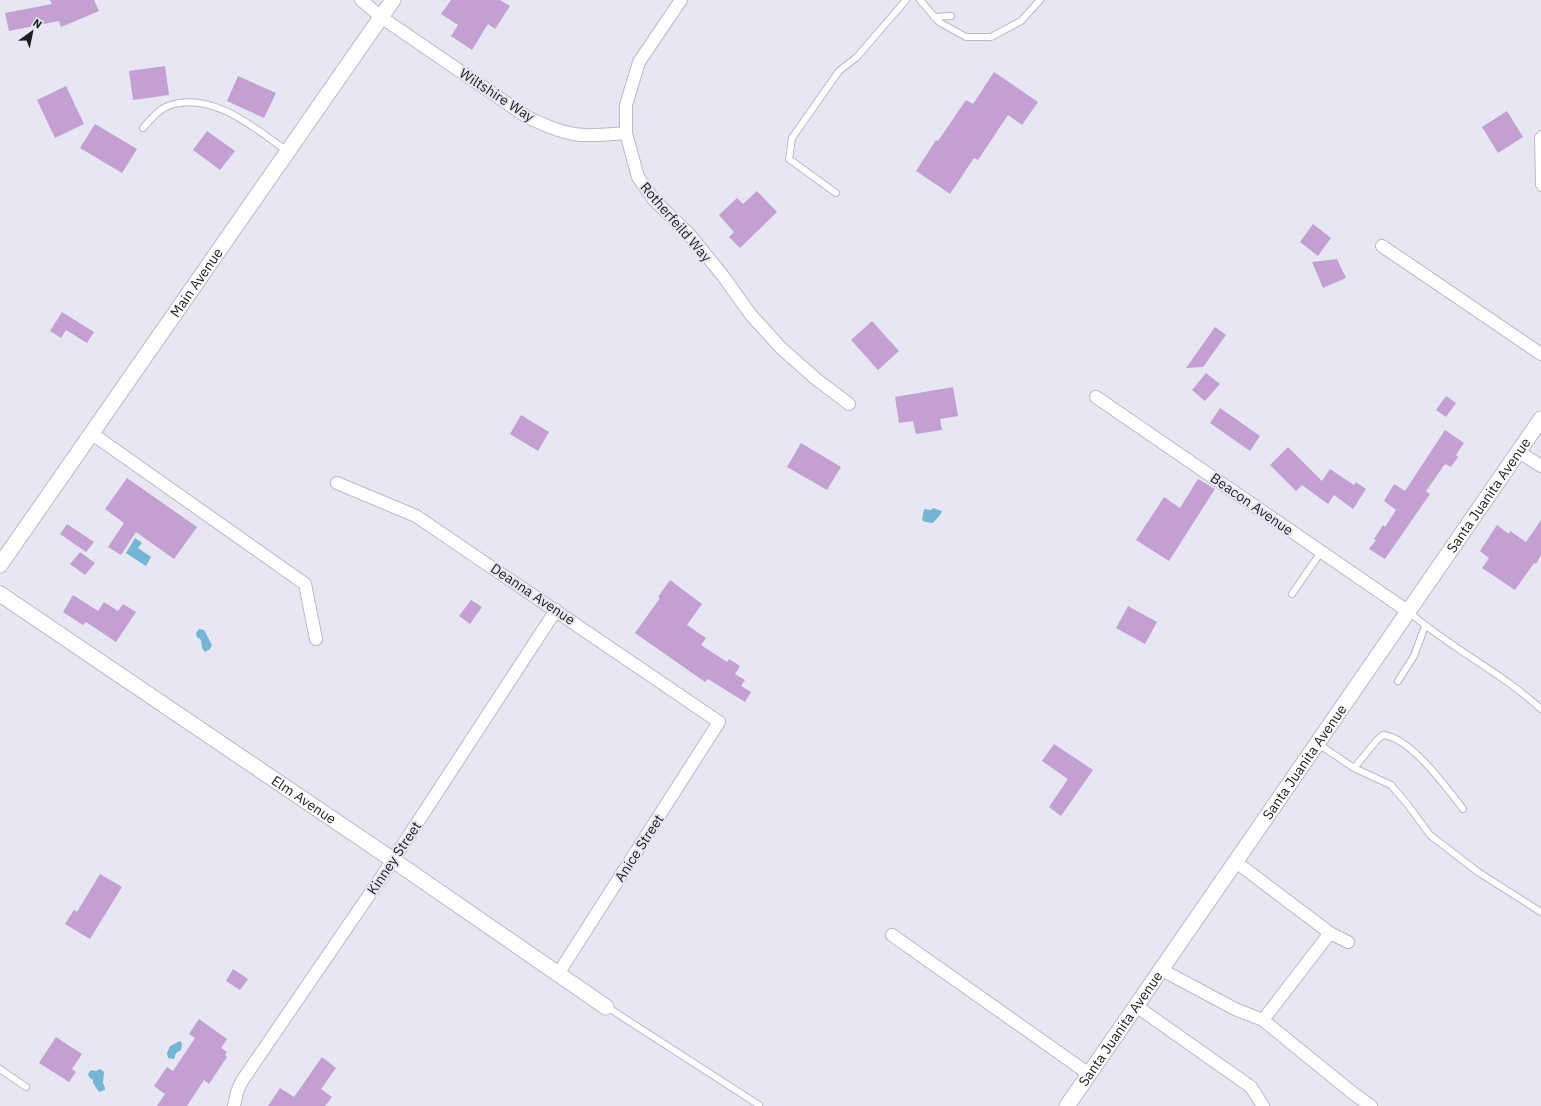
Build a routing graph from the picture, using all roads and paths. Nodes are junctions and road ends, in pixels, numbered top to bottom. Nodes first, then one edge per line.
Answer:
1 (361, 0) edge
2 (393, 0) edge
3 (681, 0) edge
4 (906, 0) edge
5 (920, 0) edge
6 (1040, 0) edge
7 (951, 16) dead end
8 (381, 17) junction
9 (934, 17) junction
10 (143, 128) dead end
11 (626, 133) junction
12 (1541, 134) edge
13 (287, 151) junction
14 (1541, 188) edge
15 (836, 193) dead end
16 (1382, 246) dead end
17 (1541, 354) edge
18 (1096, 397) dead end
19 (849, 404) dead end
20 (1541, 419) edge
21 (92, 433) junction
22 (1519, 452) junction
23 (1541, 466) edge
24 (337, 483) dead end
25 (1321, 552) junction
26 (0, 565) edge
27 (0, 594) edge
28 (1292, 594) dead end
29 (556, 610) junction
30 (1409, 612) junction
31 (1425, 626) junction
32 (316, 639) dead end
33 (1398, 682) dead end
34 (1541, 709) edge
35 (720, 722) joint
36 (1317, 743) junction
37 (1354, 768) junction
38 (1463, 809) dead end
39 (393, 860) junction
40 (1236, 862) junction
41 (1541, 912) edge
42 (1330, 933) junction
43 (892, 935) dead end
44 (1348, 942) dead end
45 (1162, 970) junction
46 (558, 974) junction
47 (1136, 1006) junction
48 (606, 1007) joint
49 (1263, 1020) junction
50 (0, 1069) edge
51 (1089, 1074) junction
52 (26, 1087) dead end
53 (759, 1105) edge
54 (234, 1106) edge
55 (1067, 1106) edge
56 (1263, 1106) edge
57 (1371, 1106) edge

1 - 8 street, Wiltshire Way
2 - 8 street, Main Avenue
3 - 11 street, Rotherfeild Way
4 - 15 lane
5 - 9 lane
6 - 9 lane
7 - 9 lane
8 - 11 street, Wiltshire Way
8 - 13 street, Main Avenue
10 - 13 lane
11 - 19 street, Rotherfeild Way
12 - 14 lane
13 - 21 street, Main Avenue
16 - 17 street
18 - 25 street, Beacon Avenue
20 - 22 street, Santa Juanita Avenue
21 - 26 street, Main Avenue
21 - 32 street
22 - 23 street
22 - 30 street, Santa Juanita Avenue
24 - 29 street, Deanna Avenue
25 - 28 lane
25 - 30 street, Beacon Avenue
27 - 39 street, Elm Avenue
29 - 35 street, Deanna Avenue
29 - 39 street, Kinney Street
30 - 31 lane
30 - 36 street, Santa Juanita Avenue
31 - 33 lane
31 - 34 lane
35 - 46 street, Anice Street
36 - 37 lane
36 - 40 street, Santa Juanita Avenue
37 - 38 lane
37 - 41 lane
39 - 46 street, Elm Avenue
39 - 54 street, Kinney Street
40 - 42 street
40 - 45 street, Santa Juanita Avenue
42 - 44 street
42 - 49 street
43 - 51 street
45 - 47 street, Santa Juanita Avenue
45 - 49 street
46 - 48 street, Elm Avenue
47 - 51 street, Santa Juanita Avenue
47 - 56 street
48 - 53 lane
49 - 57 street
50 - 52 lane
51 - 55 street, Santa Juanita Avenue

